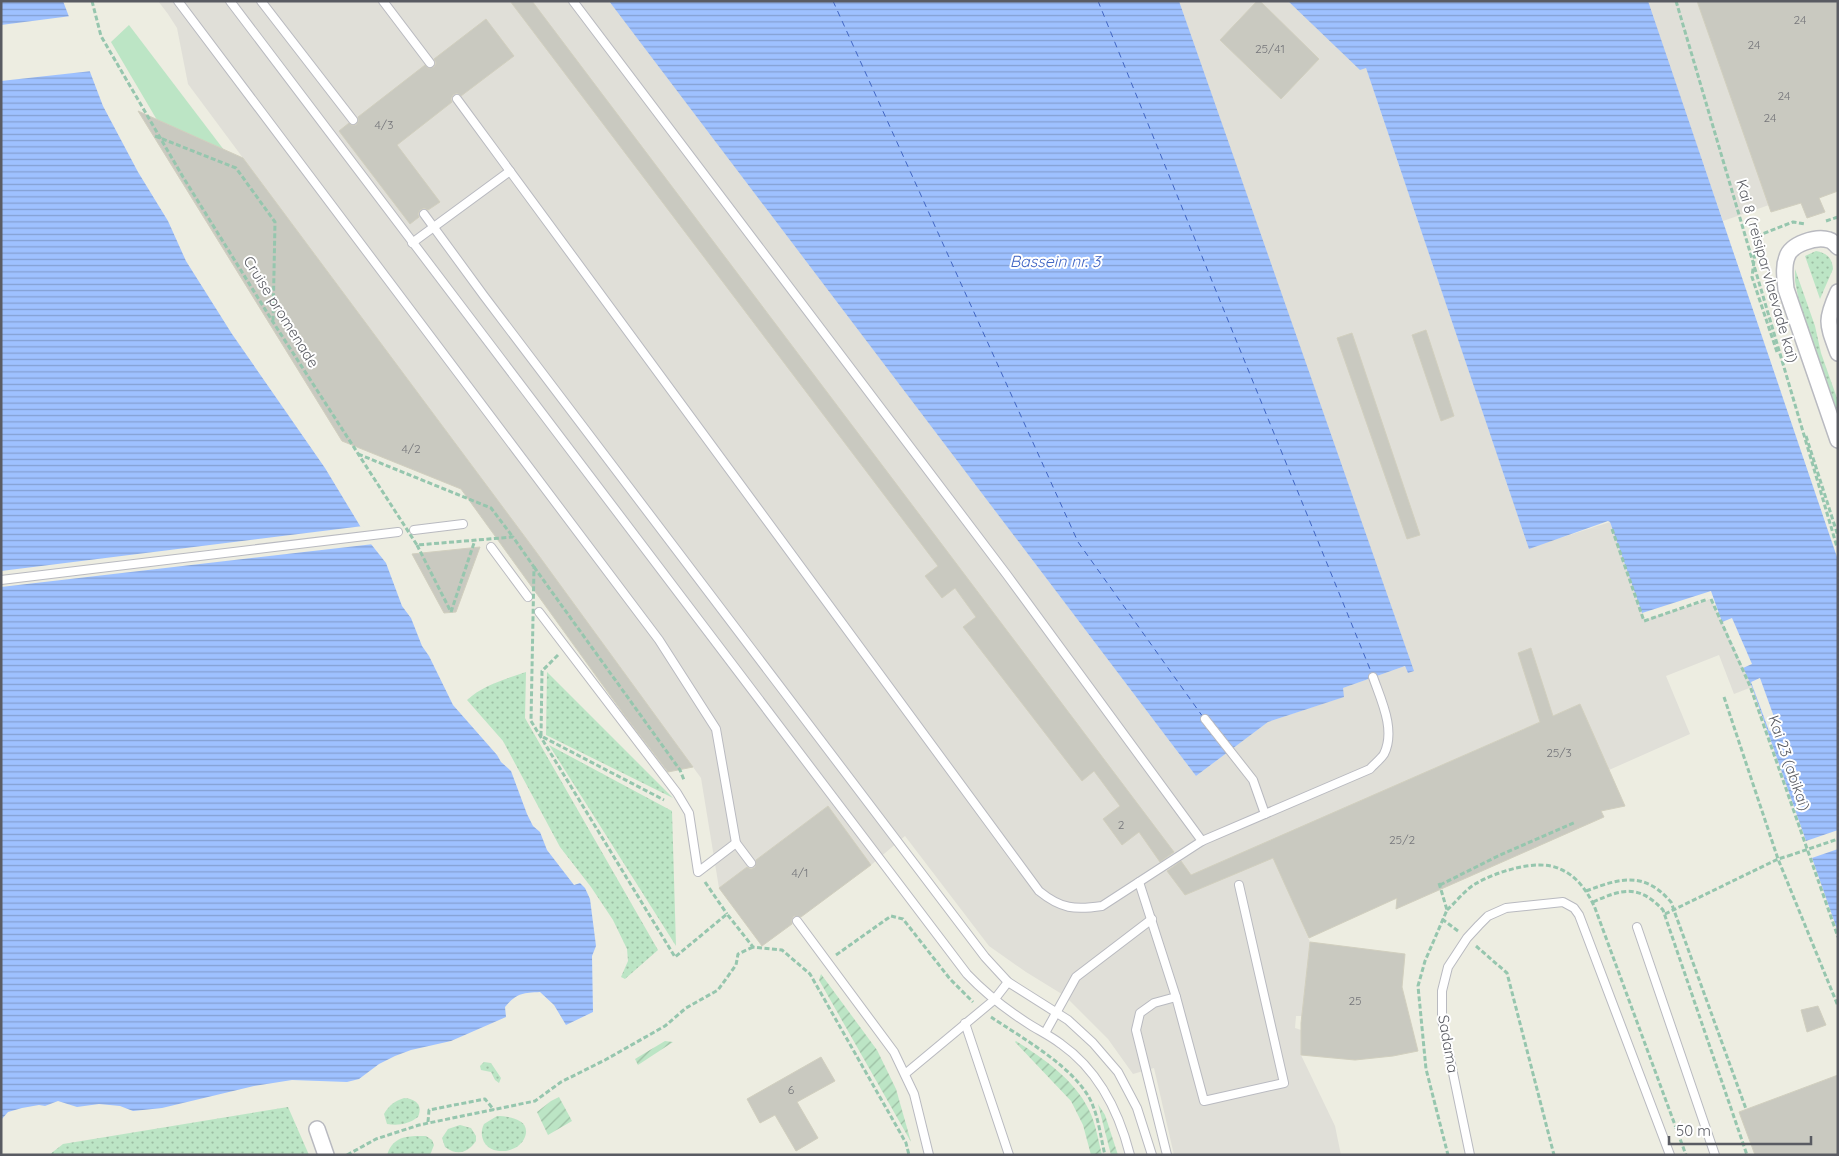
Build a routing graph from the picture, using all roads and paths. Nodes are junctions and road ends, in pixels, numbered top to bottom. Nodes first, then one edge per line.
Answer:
1 (92, 1) edge
2 (178, 1) edge
3 (230, 1) edge
4 (261, 1) edge
5 (383, 1) edge
6 (573, 1) edge
7 (1676, 1) edge
8 (430, 63) dead end
9 (457, 99) dead end
10 (353, 120) dead end
11 (156, 136) dead end
12 (510, 171) junction
13 (424, 214) dead end
14 (434, 228) junction
15 (412, 243) junction
16 (1838, 247) edge
17 (1838, 292) edge
18 (273, 322) junction
19 (1838, 353) edge
20 (1838, 440) edge
21 (358, 454) junction
22 (463, 524) dead end
23 (1612, 529) dead end
24 (414, 530) dead end
25 (398, 532) dead end
26 (513, 537) junction
27 (476, 540) junction
28 (417, 545) junction
29 (491, 547) dead end
30 (1837, 548) edge
31 (1838, 552) edge
32 (534, 567) junction
33 (1, 580) edge
34 (528, 597) dead end
35 (539, 612) dead end
36 (566, 648) junction
37 (1373, 677) dead end
38 (1724, 697) dead end
39 (1205, 719) dead end
40 (541, 736) junction
41 (682, 773) dead end
42 (689, 813) junction
43 (1265, 814) junction
44 (1576, 822) dead end
45 (1838, 840) edge
46 (1202, 841) junction
47 (736, 843) junction
48 (1778, 859) junction
49 (751, 863) dead end
50 (698, 872) junction
51 (1139, 882) junction
52 (1239, 885) dead end
53 (1586, 891) junction
54 (1593, 902) junction
55 (1447, 910) junction
56 (1674, 910) junction
57 (728, 914) junction
58 (1665, 914) junction
59 (1152, 919) junction
60 (1442, 919) junction
61 (797, 921) dead end
62 (1637, 927) dead end
63 (1838, 937) edge
64 (1467, 938) junction
65 (753, 947) junction
66 (1601, 973) dead end
67 (1008, 982) junction
68 (1176, 997) junction
69 (994, 1000) junction
70 (1838, 1006) edge
71 (1056, 1012) junction
72 (965, 1023) junction
73 (1045, 1033) junction
74 (905, 1074) junction
75 (1746, 1109) dead end
76 (494, 1110) junction
77 (428, 1122) junction
78 (317, 1129) dead end
79 (326, 1155) edge
80 (348, 1155) edge
81 (909, 1155) edge
82 (929, 1155) edge
83 (1009, 1155) edge
84 (1130, 1155) edge
85 (1152, 1155) edge
86 (1167, 1155) edge
87 (1448, 1155) edge
88 (1470, 1155) edge
89 (1554, 1155) edge
90 (1669, 1155) edge
91 (1686, 1155) edge
92 (1715, 1155) edge
93 (1747, 1155) edge

1 - 18 path, Cruise promenade, bridge
2 - 47 lane
3 - 15 lane
4 - 10 lane
5 - 8 lane
6 - 46 lane
7 - 30 path, Kai 8 (reisiparvlaevade kai)
9 - 12 lane
11 - 18 path, bridge
12 - 14 lane
12 - 51 lane
13 - 14 lane
14 - 15 lane
14 - 67 lane
15 - 69 lane
16 - 20 street
17 - 19 street
18 - 21 path, Cruise promenade, bridge
21 - 26 path
21 - 28 path, Cruise promenade, bridge
22 - 24 lane
23 - 63 path, Kai 23 (abikai)
25 - 33 lane
26 - 27 path, bridge
26 - 32 path, bridge
27 - 28 path, bridge
27 - 28 path, Cruise promenade
29 - 34 lane
30 - 31 path, Kai 8 (reisiparvlaevade kai)
32 - 40 path, bridge
32 - 41 path
35 - 36 lane
36 - 40 path
36 - 42 lane
37 - 43 lane
38 - 48 path
39 - 43 lane
40 - 42 path
40 - 57 path
42 - 50 lane
43 - 46 lane
44 - 55 path
45 - 48 path, bridge
46 - 51 lane
47 - 49 lane
47 - 50 lane
48 - 56 path
48 - 70 path
50 - 57 path
51 - 59 lane
52 - 68 lane
53 - 54 path
53 - 55 path
53 - 56 path
54 - 58 path
54 - 91 path
55 - 60 path
56 - 58 path
56 - 75 path
57 - 65 path
58 - 93 path
59 - 68 lane
59 - 71 lane
60 - 64 path
60 - 87 path
61 - 74 lane
62 - 92 lane
64 - 88 lane, Sadama
64 - 89 path
64 - 90 lane, Sadama
65 - 76 path
65 - 81 path
66 - 90 lane
67 - 69 lane
67 - 71 lane
68 - 86 lane
69 - 72 lane
69 - 73 lane
71 - 73 lane
71 - 85 lane
72 - 74 lane
72 - 83 lane
73 - 84 lane
74 - 82 lane
76 - 77 path
76 - 77 path
77 - 80 path
78 - 79 street

